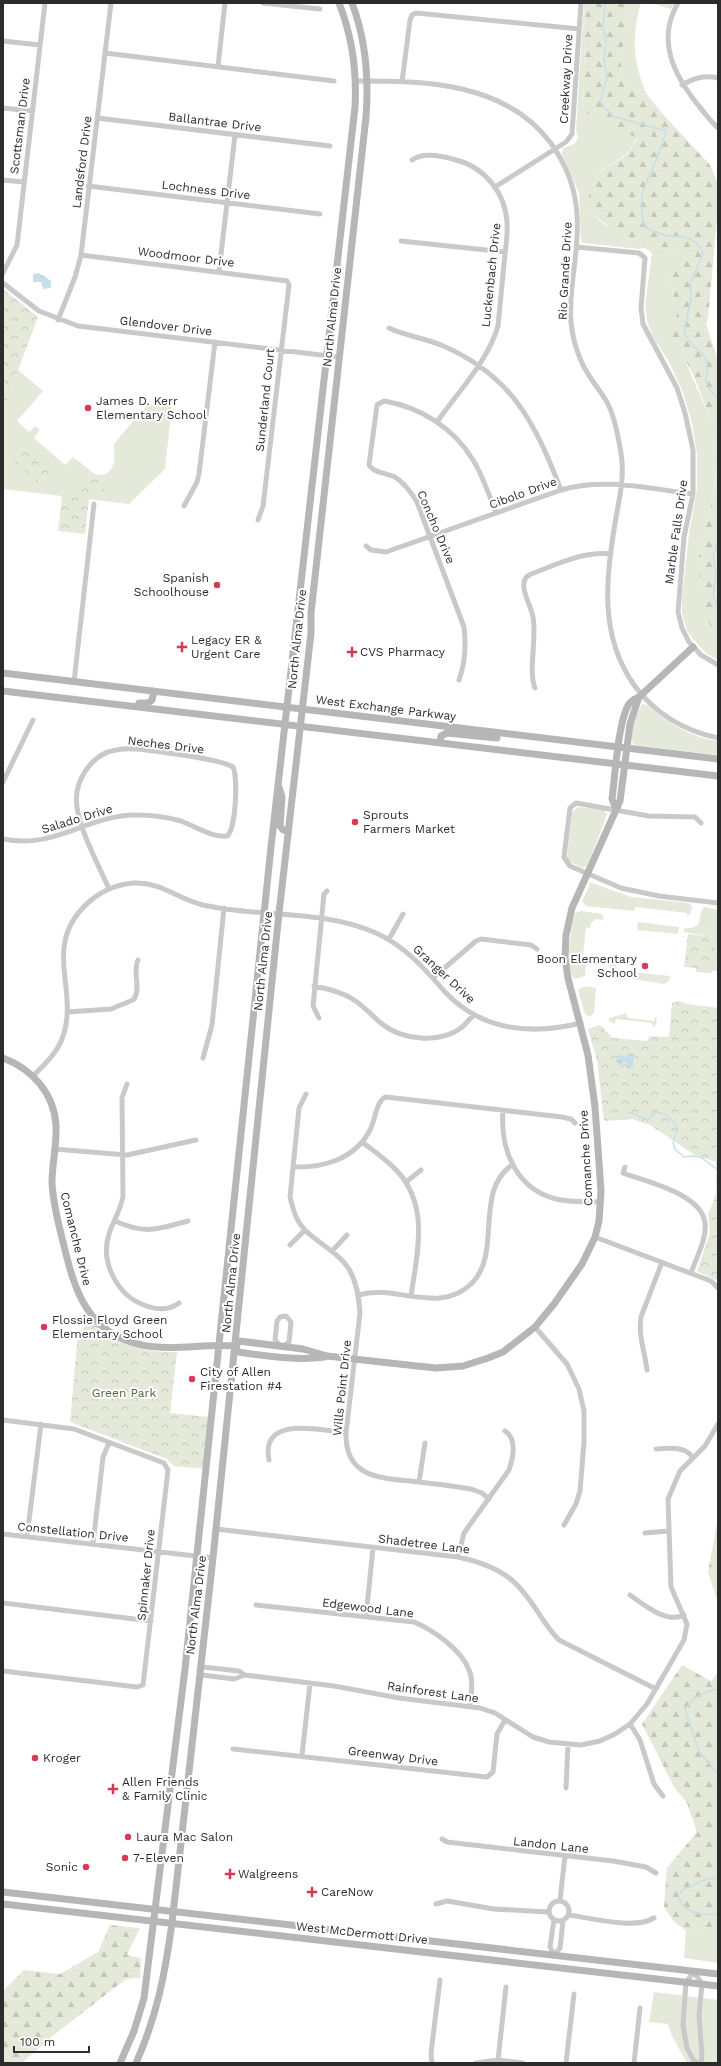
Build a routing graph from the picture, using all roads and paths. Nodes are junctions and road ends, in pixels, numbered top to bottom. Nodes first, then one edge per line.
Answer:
1 (45, 3) edge
2 (111, 3) edge
3 (226, 3) edge
4 (263, 3) edge
5 (339, 3) edge
6 (352, 3) edge
7 (581, 3) edge
8 (678, 3) edge
9 (320, 10) dead end
10 (579, 29) junction
11 (3, 41) edge
12 (40, 45) junction
13 (105, 53) junction
14 (218, 66) junction
15 (718, 78) edge
16 (334, 81) dead end
17 (356, 81) junction
18 (367, 81) junction
19 (402, 82) junction
20 (682, 85) junction
21 (3, 108) edge
22 (32, 111) junction
23 (97, 118) junction
24 (718, 128) edge
25 (235, 135) junction
26 (330, 146) dead end
27 (555, 149) junction
28 (412, 160) dead end
29 (3, 180) edge
30 (24, 182) junction
31 (88, 186) junction
32 (495, 187) junction
33 (227, 203) junction
34 (320, 214) dead end
35 (401, 241) dead end
36 (576, 247) junction
37 (505, 252) junction
38 (81, 255) junction
39 (219, 271) junction
40 (3, 273) edge
41 (287, 281) joint
42 (3, 283) edge
43 (58, 320) junction
44 (389, 328) dead end
45 (215, 342) junction
46 (281, 350) junction
47 (326, 355) junction
48 (338, 357) junction
49 (477, 366) junction
50 (437, 422) junction
51 (622, 486) junction
52 (561, 490) junction
53 (693, 494) junction
54 (94, 504) dead end
55 (184, 506) dead end
56 (496, 513) junction
57 (258, 520) dead end
58 (429, 537) junction
59 (366, 546) dead end
60 (611, 554) junction
61 (301, 586) junction
62 (314, 587) junction
63 (694, 647) junction
64 (718, 665) edge
65 (3, 673) edge
66 (459, 680) dead end
67 (74, 682) junction
68 (535, 688) dead end
69 (3, 691) edge
70 (154, 691) junction
71 (640, 696) junction
72 (95, 702) junction
73 (287, 707) junction
74 (301, 708) junction
75 (33, 720) dead end
76 (285, 724) junction
77 (300, 725) junction
78 (531, 737) junction
79 (718, 738) edge
80 (440, 742) junction
81 (619, 747) junction
82 (627, 748) junction
83 (718, 759) edge
84 (616, 764) junction
85 (624, 765) junction
86 (233, 767) joint
87 (717, 776) edge
88 (3, 782) edge
89 (278, 785) junction
90 (616, 809) junction
91 (701, 823) dead end
92 (83, 826) junction
93 (288, 831) junction
94 (3, 839) edge
95 (587, 874) junction
96 (109, 889) junction
97 (328, 891) dead end
98 (718, 902) edge
99 (224, 908) junction
100 (264, 912) junction
101 (279, 913) junction
102 (403, 914) dead end
103 (321, 918) junction
104 (389, 939) junction
105 (537, 950) dead end
106 (138, 960) dead end
107 (434, 977) junction
108 (314, 986) junction
109 (67, 1012) junction
110 (474, 1015) junction
111 (319, 1018) dead end
112 (581, 1023) junction
113 (3, 1058) edge
114 (203, 1058) dead end
115 (33, 1076) junction
116 (128, 1084) dead end
117 (306, 1094) dead end
118 (503, 1111) junction
119 (575, 1123) dead end
120 (196, 1140) dead end
121 (362, 1142) junction
122 (54, 1149) junction
123 (123, 1155) junction
124 (512, 1165) junction
125 (293, 1167) junction
126 (625, 1167) dead end
127 (422, 1170) dead end
128 (406, 1182) junction
129 (601, 1202) junction
130 (115, 1221) junction
131 (188, 1221) dead end
132 (305, 1230) junction
133 (346, 1235) dead end
134 (595, 1237) junction
135 (290, 1245) dead end
136 (332, 1251) junction
137 (662, 1262) junction
138 (691, 1273) junction
139 (718, 1288) edge
140 (359, 1295) junction
141 (411, 1296) junction
142 (179, 1303) dead end
143 (534, 1327) junction
144 (219, 1345) junction
145 (236, 1346) junction
146 (282, 1346) junction
147 (327, 1356) junction
148 (281, 1357) junction
149 (355, 1359) junction
150 (647, 1370) dead end
151 (3, 1420) edge
152 (41, 1424) junction
153 (718, 1424) edge
154 (505, 1431) dead end
155 (346, 1433) junction
156 (109, 1443) junction
157 (425, 1443) dead end
158 (656, 1449) dead end
159 (692, 1458) junction
160 (269, 1460) dead end
161 (419, 1482) junction
162 (489, 1499) junction
163 (564, 1525) dead end
164 (216, 1529) junction
165 (668, 1531) junction
166 (645, 1533) dead end
167 (3, 1534) edge
168 (27, 1537) junction
169 (93, 1544) junction
170 (373, 1548) junction
171 (158, 1552) junction
172 (197, 1556) junction
173 (458, 1557) junction
174 (213, 1558) junction
175 (630, 1594) dead end
176 (3, 1603) edge
177 (256, 1605) dead end
178 (366, 1616) junction
179 (684, 1616) junction
180 (151, 1621) junction
181 (185, 1669) junction
182 (3, 1671) edge
183 (200, 1671) junction
184 (245, 1676) junction
185 (310, 1684) junction
186 (656, 1689) junction
187 (470, 1706) junction
188 (505, 1720) junction
189 (630, 1724) junction
190 (568, 1745) junction
191 (233, 1749) dead end
192 (302, 1755) junction
193 (566, 1788) dead end
194 (663, 1796) dead end
195 (442, 1839) dead end
196 (565, 1856) junction
197 (656, 1873) dead end
198 (3, 1892) edge
199 (20, 1894) junction
200 (560, 1900) junction
201 (3, 1904) edge
202 (436, 1904) dead end
203 (19, 1905) junction
204 (156, 1910) junction
205 (173, 1912) junction
206 (549, 1912) junction
207 (569, 1914) junction
208 (654, 1918) dead end
209 (554, 1920) junction
210 (154, 1921) junction
211 (563, 1921) junction
212 (172, 1923) junction
213 (296, 1926) junction
214 (294, 1937) junction
215 (400, 1938) junction
216 (399, 1949) junction
217 (554, 1955) junction
218 (552, 1966) junction
219 (694, 1972) junction
220 (718, 1974) edge
221 (440, 1980) dead end
222 (686, 1982) junction
223 (702, 1984) junction
224 (718, 1986) edge
225 (506, 1987) dead end
226 (574, 1994) dead end
227 (640, 2008) dead end
228 (498, 2060) junction
229 (120, 2063) edge
230 (136, 2063) edge
231 (432, 2063) edge
232 (476, 2063) edge
233 (523, 2063) edge
234 (566, 2063) edge
235 (634, 2063) edge
236 (697, 2063) edge
237 (701, 2063) edge

1 - 12 street, Scottsman Drive
2 - 13 street, Landsford Drive
3 - 14 street
4 - 9 street
5 - 17 main road, North Alma Drive
6 - 18 main road, North Alma Drive
7 - 10 street, Creekway Drive
8 - 20 street
10 - 19 street
10 - 27 street, Creekway Drive
11 - 12 street
12 - 22 street, Scottsman Drive
13 - 14 street
13 - 23 street, Landsford Drive
14 - 16 street
15 - 20 street
17 - 18 street, Rio Grande Drive
17 - 47 main road, North Alma Drive
18 - 19 street, Rio Grande Drive
18 - 48 main road, North Alma Drive
19 - 27 street, Rio Grande Drive
20 - 24 street
21 - 22 street
22 - 30 street, Scottsman Drive
23 - 25 street, Ballantrae Drive
23 - 31 street, Landsford Drive
25 - 26 street, Ballantrae Drive
25 - 33 street
27 - 32 street, Creekway Drive
27 - 36 street, Rio Grande Drive
28 - 32 street, Luckenbach Drive
29 - 30 street
30 - 40 street, Scottsman Drive
31 - 33 street, Lochness Drive
31 - 38 street, Landsford Drive
32 - 37 street, Luckenbach Drive
33 - 34 street, Lochness Drive
33 - 39 street
35 - 37 street
36 - 51 street, Rio Grande Drive
36 - 53 street, Marble Falls Drive
37 - 49 street, Luckenbach Drive
38 - 39 street, Woodmoor Drive
38 - 43 street, Landsford Drive
39 - 41 street, Woodmoor Drive
41 - 46 street, Sunderland Court
42 - 43 street, Glendover Drive
43 - 45 street, Glendover Drive
44 - 49 street
45 - 46 street, Glendover Drive
45 - 55 street
46 - 47 street, Glendover Drive
46 - 57 street, Sunderland Court
47 - 48 street, Glendover Drive
47 - 61 main road, North Alma Drive
48 - 62 main road, North Alma Drive
49 - 50 street, Luckenbach Drive
49 - 52 street
50 - 56 street
50 - 58 street, Concho Drive
51 - 52 street, Cibolo Drive
51 - 53 street, Cibolo Drive
51 - 60 street, Rio Grande Drive
52 - 56 street, Cibolo Drive
53 - 63 street, Marble Falls Drive
54 - 67 street
56 - 58 street, Cibolo Drive
58 - 59 street, Cibolo Drive
58 - 66 street, Concho Drive
60 - 68 street
60 - 71 street, Rio Grande Drive
61 - 62 main road
61 - 73 main road, North Alma Drive
62 - 74 main road, North Alma Drive
63 - 64 street, Marble Falls Drive
63 - 71 main road, Comanche Drive
65 - 67 main road, West Exchange Parkway
67 - 70 main road, West Exchange Parkway
69 - 72 main road
70 - 72 main road
70 - 73 main road, West Exchange Parkway
71 - 79 street, Rio Grande Drive
71 - 81 main road, Comanche Drive
71 - 82 main road, Comanche Drive
72 - 76 main road
73 - 74 main road, West Exchange Parkway
73 - 76 main road, North Alma Drive
74 - 77 main road, North Alma Drive
74 - 78 main road, West Exchange Parkway
75 - 88 street
76 - 77 main road
76 - 89 main road, North Alma Drive
77 - 80 main road
77 - 93 main road, North Alma Drive
78 - 80 main road
78 - 81 main road, West Exchange Parkway
80 - 84 main road
81 - 82 main road, West Exchange Parkway
81 - 84 main road, Comanche Drive
82 - 83 main road, West Exchange Parkway
82 - 85 main road, Comanche Drive
84 - 85 main road
84 - 90 main road, Comanche Drive
85 - 87 main road
85 - 90 main road, Comanche Drive
86 - 92 street, Neches Drive
86 - 92 street, Salado Drive
89 - 93 main road
89 - 100 main road, North Alma Drive
90 - 91 street
90 - 95 main road, Comanche Drive
90 - 95 street
92 - 94 street, Salado Drive
92 - 96 street, Neches Drive
93 - 101 main road, North Alma Drive
95 - 98 street
95 - 112 main road, Comanche Drive
96 - 99 street, Granger Drive
96 - 109 street, Granger Drive
97 - 103 street
99 - 100 street, Granger Drive
99 - 114 street
100 - 101 street, Granger Drive
100 - 144 main road, North Alma Drive
101 - 103 street, Granger Drive
101 - 145 main road, North Alma Drive
102 - 104 street
103 - 104 street, Granger Drive
103 - 108 street
104 - 107 street, Granger Drive
105 - 107 street
106 - 109 street
107 - 110 street, Granger Drive
108 - 110 street
108 - 111 street
109 - 115 street, Granger Drive
110 - 112 street, Granger Drive
112 - 129 main road, Comanche Drive
113 - 115 main road, Comanche Drive
115 - 122 main road, Comanche Drive
116 - 123 street
117 - 125 street, Wills Point Drive
118 - 119 street
118 - 121 street
118 - 124 street
120 - 123 street
121 - 125 street
121 - 128 street
122 - 123 street
122 - 144 main road, Comanche Drive
123 - 130 street
124 - 129 street
124 - 141 street
125 - 132 street, Wills Point Drive
126 - 138 street
127 - 128 street
128 - 141 street
129 - 134 main road, Comanche Drive
130 - 131 street
130 - 142 street
132 - 135 street
132 - 136 street, Wills Point Drive
133 - 136 street
134 - 137 street
134 - 143 main road, Comanche Drive
136 - 140 street, Wills Point Drive
137 - 138 street
137 - 150 street
138 - 139 street
140 - 141 street
140 - 149 street, Wills Point Drive
143 - 149 main road, Comanche Drive
143 - 163 street
144 - 145 main road, Comanche Drive
144 - 172 main road, North Alma Drive
145 - 146 main road, Comanche Drive
145 - 148 main road, Comanche Drive
145 - 164 main road, North Alma Drive
146 - 146 street
146 - 147 main road, Comanche Drive
146 - 148 main road
147 - 148 main road, Comanche Drive
147 - 149 main road, Comanche Drive
149 - 155 street, Wills Point Drive
151 - 152 street
152 - 156 street
152 - 168 street
153 - 159 street, Rainforest Lane
154 - 162 street
155 - 160 street
155 - 161 street, Wills Point Drive
156 - 169 street
156 - 171 street, Spinnaker Drive
157 - 161 street
158 - 159 street
159 - 165 street, Rainforest Lane
161 - 162 street, Wills Point Drive
162 - 173 street
164 - 170 street, Shadetree Lane
164 - 174 main road, North Alma Drive
165 - 166 street
165 - 179 street, Rainforest Lane
167 - 168 street, Constellation Drive
168 - 169 street, Constellation Drive
169 - 171 street, Constellation Drive
170 - 173 street, Shadetree Lane
170 - 178 street
171 - 172 street, Constellation Drive
171 - 180 street, Spinnaker Drive
172 - 174 street, Constellation Drive
172 - 181 main road, North Alma Drive
173 - 186 street, Shadetree Lane
174 - 183 main road, North Alma Drive
175 - 179 street
176 - 180 street
177 - 178 street, Edgewood Lane
178 - 187 street, Edgewood Lane
179 - 186 street, Rainforest Lane
180 - 182 street, Spinnaker Drive
181 - 183 main road
181 - 204 main road, North Alma Drive
183 - 184 street, Rainforest Lane
183 - 184 street, Rainforest Lane
183 - 205 main road, North Alma Drive
184 - 185 street, Rainforest Lane
185 - 187 street, Rainforest Lane
185 - 192 street
186 - 189 street, Rainforest Lane
187 - 188 street, Rainforest Lane
188 - 190 street, Rainforest Lane
188 - 192 street, Greenway Drive
189 - 190 street, Rainforest Lane
189 - 194 street
190 - 193 street
191 - 192 street, Greenway Drive
195 - 196 street, Landon Lane
196 - 197 street, Landon Lane
196 - 200 street
198 - 199 main road, West McDermott Drive
199 - 203 main road
199 - 204 main road, West McDermott Drive
200 - 206 street
200 - 207 street
201 - 203 main road, West McDermott Drive
202 - 206 street
203 - 210 main road, West McDermott Drive
204 - 205 main road, West McDermott Drive
204 - 210 main road, North Alma Drive
205 - 212 main road, North Alma Drive
205 - 213 main road, West McDermott Drive
206 - 209 street
207 - 208 street
207 - 211 street
209 - 211 street
209 - 217 street
210 - 212 main road, West McDermott Drive
210 - 229 main road, North Alma Drive
211 - 217 street
212 - 214 main road, West McDermott Drive
212 - 230 main road, North Alma Drive
213 - 214 main road
213 - 215 main road, West McDermott Drive
214 - 216 main road, West McDermott Drive
215 - 216 main road
215 - 217 main road, West McDermott Drive
216 - 218 main road, West McDermott Drive
217 - 218 main road
217 - 219 main road, West McDermott Drive
218 - 222 main road, West McDermott Drive
219 - 220 main road, West McDermott Drive
219 - 222 street
219 - 223 street
221 - 231 street
222 - 223 main road, West McDermott Drive
222 - 236 street
223 - 224 main road, West McDermott Drive
223 - 237 street
225 - 228 street
226 - 234 street
227 - 235 street
228 - 232 street
228 - 233 street

